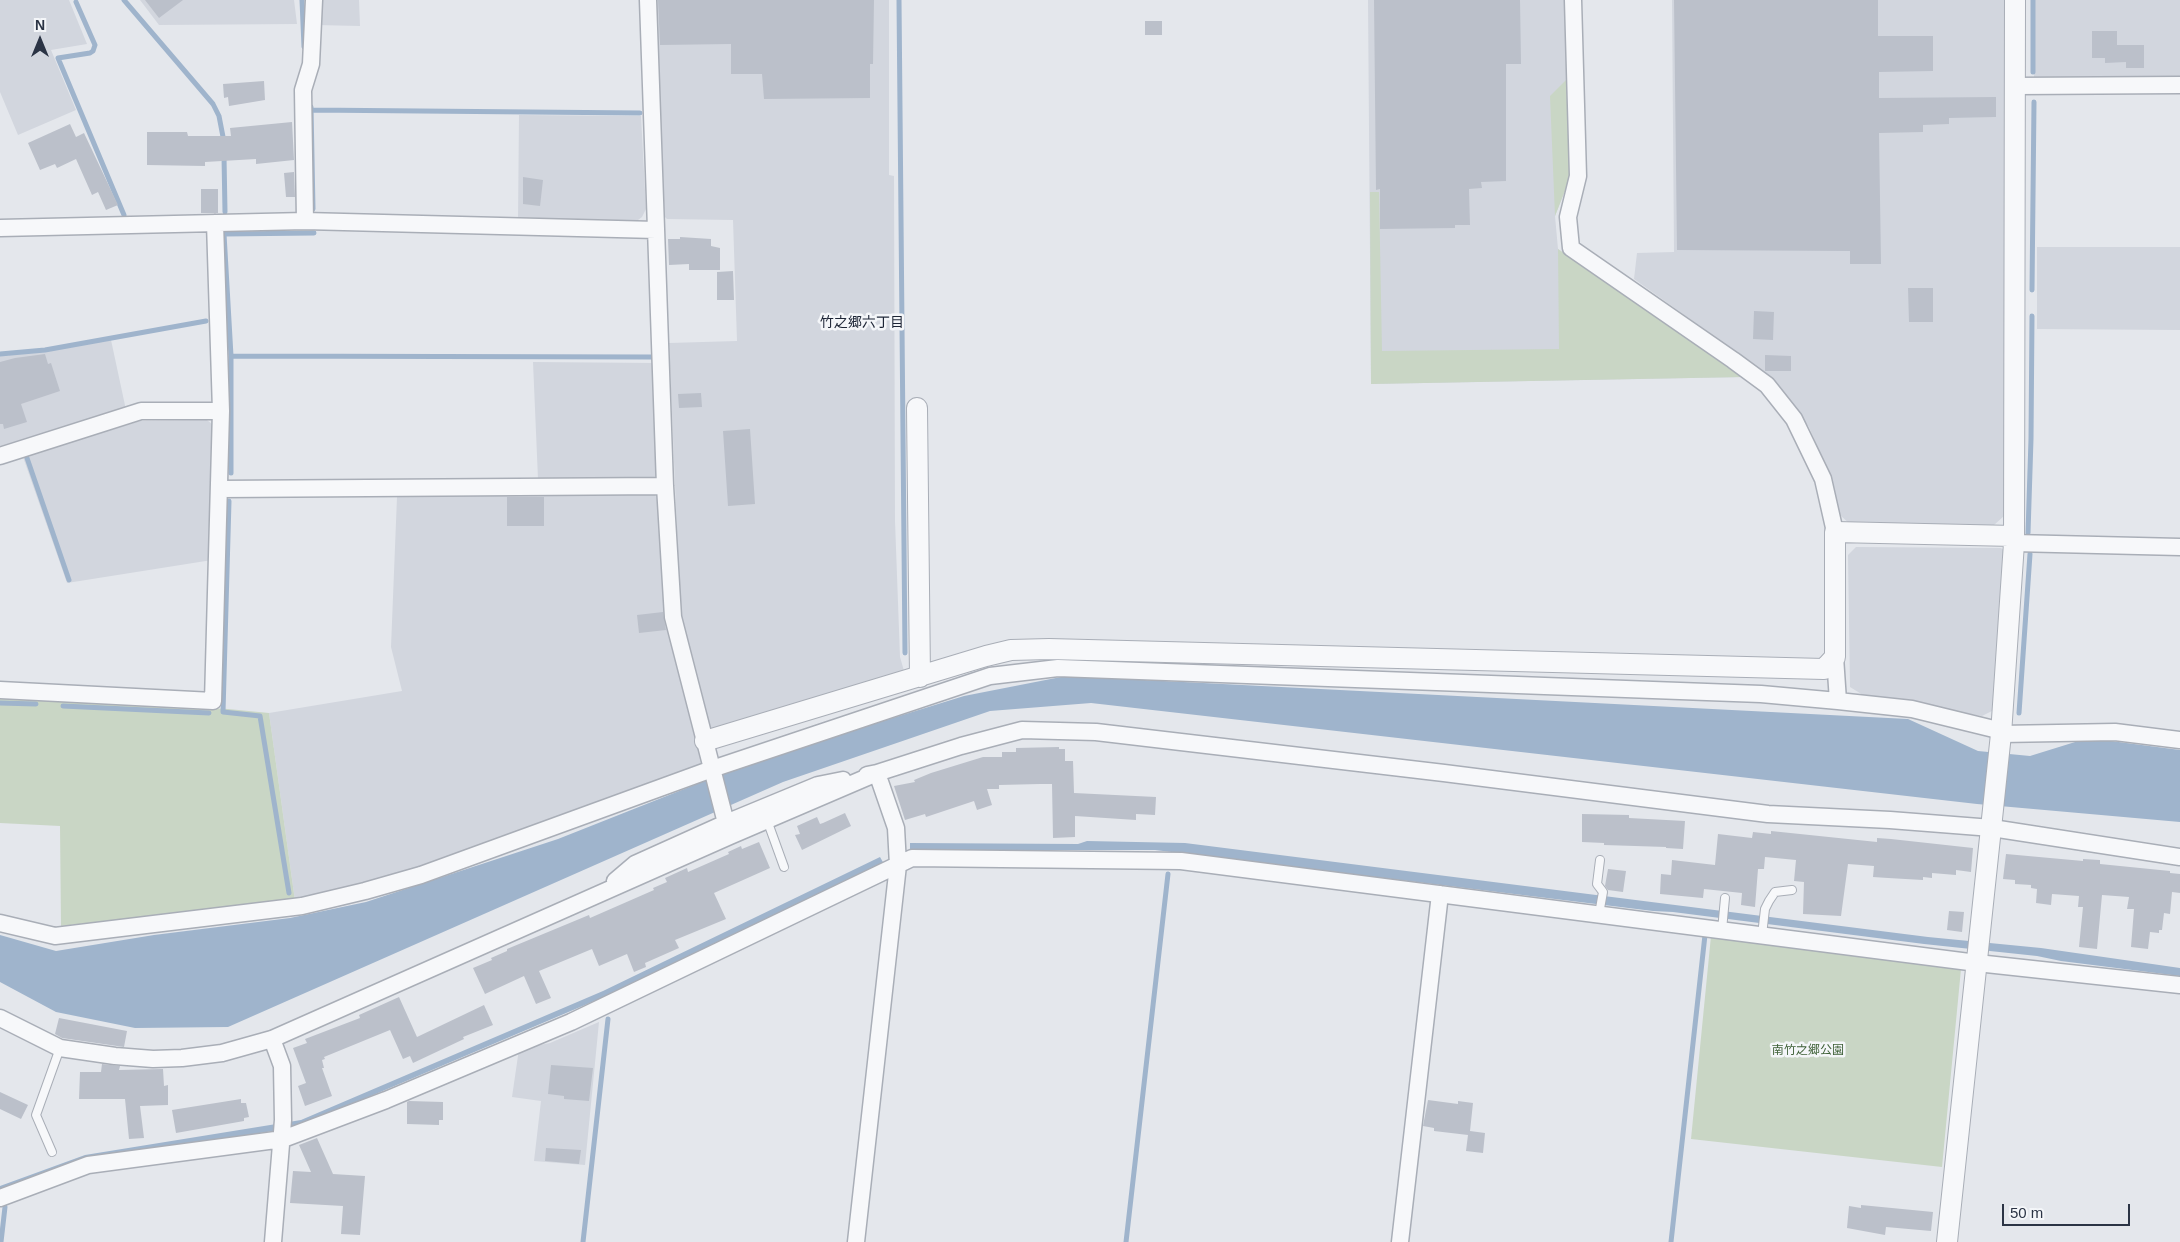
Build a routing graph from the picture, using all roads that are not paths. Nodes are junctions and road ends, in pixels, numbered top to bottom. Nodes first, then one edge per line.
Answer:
1 (314, 0) edge
2 (648, 0) edge
3 (1573, 0) edge
4 (2016, 0) edge
5 (2180, 84) edge
6 (2016, 86) junction
7 (305, 221) junction
8 (215, 222) junction
9 (0, 228) edge
10 (656, 230) junction
11 (917, 408) dead end
12 (222, 411) junction
13 (0, 456) edge
14 (664, 486) junction
15 (220, 488) junction
16 (1835, 532) junction
17 (2014, 540) junction
18 (2180, 547) edge
19 (1835, 656) junction
20 (920, 677) junction
21 (0, 690) edge
22 (1838, 701) junction
23 (2001, 736) junction
24 (2180, 740) edge
25 (705, 741) junction
26 (712, 768) junction
27 (877, 773) junction
28 (725, 819) junction
29 (767, 820) junction
30 (1992, 820) junction
31 (2180, 857) edge
32 (1600, 860) dead end
33 (898, 865) junction
34 (784, 867) dead end
35 (1792, 890) dead end
36 (601, 893) junction
37 (1440, 894) junction
38 (1726, 898) dead end
39 (1600, 911) junction
40 (0, 923) edge
41 (1722, 926) junction
42 (1762, 932) junction
43 (1978, 958) junction
44 (2180, 985) edge
45 (0, 1018) edge
46 (272, 1040) junction
47 (60, 1048) junction
48 (283, 1130) junction
49 (52, 1152) dead end
50 (0, 1198) edge
51 (273, 1242) edge
52 (856, 1242) edge
53 (1400, 1242) edge
54 (1947, 1242) edge

1 - 7 street
2 - 10 street
3 - 16 street
4 - 6 street
5 - 6 street
6 - 17 street
7 - 8 street
7 - 10 street
8 - 9 street
8 - 12 street
10 - 14 street
11 - 20 street
12 - 13 street
12 - 15 street
14 - 15 street
14 - 25 street
15 - 21 street
16 - 17 street
16 - 19 street
17 - 18 street
17 - 23 street
19 - 20 street
19 - 22 street
20 - 25 street
22 - 23 street
22 - 26 street
23 - 24 street
23 - 30 street
25 - 26 street
26 - 28 street
26 - 40 street
27 - 28 street
27 - 29 street
27 - 30 street
27 - 33 street
28 - 36 street
29 - 34 lane
29 - 36 street
30 - 31 street
30 - 43 street
32 - 39 lane
33 - 37 street
33 - 48 street
33 - 52 street
35 - 42 lane
36 - 46 street
37 - 39 street
37 - 53 street
38 - 41 lane
39 - 41 street
41 - 42 street
42 - 43 street
43 - 44 street
43 - 54 street
45 - 47 street
46 - 47 street
46 - 48 street
47 - 49 lane
48 - 50 street
48 - 51 street

